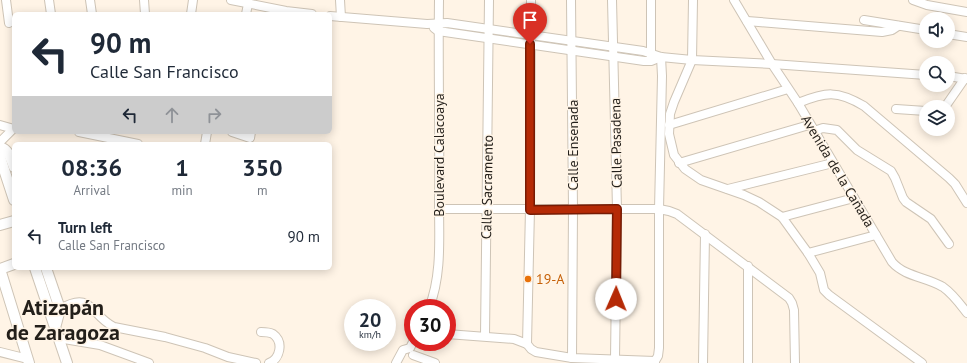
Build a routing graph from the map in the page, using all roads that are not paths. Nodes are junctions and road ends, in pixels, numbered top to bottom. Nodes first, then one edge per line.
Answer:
1 (6, 0) edge
2 (49, 0) edge
3 (90, 0) edge
4 (144, 0) edge
5 (193, 0) edge
6 (232, 0) edge
7 (340, 0) edge
8 (439, 0) edge
9 (489, 0) edge
10 (531, 0) edge
11 (571, 0) edge
12 (612, 0) edge
13 (651, 0) edge
14 (693, 0) edge
15 (734, 0) edge
16 (915, 0) edge
17 (248, 4) junction
18 (272, 11) edge
19 (51, 12) edge
20 (92, 12) edge
21 (145, 12) edge
22 (190, 12) edge
23 (246, 12) edge
24 (285, 12) edge
25 (967, 12) edge
26 (332, 16) edge
27 (341, 17) junction
28 (864, 20) dead end
29 (747, 21) junction
30 (9, 23) dead end
31 (898, 26) junction
32 (439, 27) junction
33 (489, 29) junction
34 (919, 29) edge
35 (530, 35) junction
36 (955, 35) edge
37 (967, 37) edge
38 (488, 38) junction
39 (572, 41) junction
40 (530, 44) junction
41 (613, 47) junction
42 (572, 51) junction
43 (614, 57) junction
44 (651, 57) junction
45 (661, 57) junction
46 (692, 60) junction
47 (772, 64) junction
48 (919, 74) edge
49 (955, 77) edge
50 (966, 78) edge
51 (788, 89) junction
52 (952, 92) edge
53 (953, 96) junction
54 (950, 100) edge
55 (798, 103) junction
56 (896, 109) dead end
57 (919, 111) edge
58 (0, 125) edge
59 (669, 125) junction
60 (12, 128) edge
61 (811, 128) junction
62 (12, 131) edge
63 (91, 134) edge
64 (0, 142) edge
65 (129, 142) edge
66 (0, 147) edge
67 (0, 157) edge
68 (12, 162) edge
69 (679, 163) junction
70 (833, 163) junction
71 (728, 189) junction
72 (12, 194) edge
73 (854, 198) junction
74 (967, 203) edge
75 (439, 209) junction
76 (573, 209) junction
77 (617, 209) junction
78 (659, 209) junction
79 (487, 210) junction
80 (530, 210) junction
81 (782, 217) junction
82 (12, 222) edge
83 (0, 225) edge
84 (705, 234) junction
85 (876, 235) junction
86 (949, 244) dead end
87 (808, 253) junction
88 (12, 265) edge
89 (748, 266) junction
90 (0, 269) edge
91 (34, 270) edge
92 (46, 271) edge
93 (2, 283) edge
94 (432, 299) edge
95 (46, 301) junction
96 (60, 309) junction
97 (967, 313) edge
98 (260, 332) dead end
99 (57, 333) junction
100 (456, 334) edge
101 (485, 336) junction
102 (526, 344) junction
103 (0, 352) edge
104 (412, 352) edge
105 (572, 358) junction
106 (615, 359) junction
107 (29, 361) edge
108 (430, 362) edge
109 (655, 362) edge
110 (67, 363) edge
111 (149, 363) edge
112 (256, 363) edge
113 (269, 363) edge
114 (396, 363) edge
115 (703, 363) edge
116 (748, 363) edge
117 (795, 363) edge
118 (922, 363) edge

1 - 30 street
2 - 19 street
3 - 20 street
4 - 21 street
5 - 22 street
6 - 17 street
7 - 27 street
8 - 32 street, Boulevard Calacoaya
9 - 33 street, Calle Sacramento
10 - 35 street
11 - 39 street, Calle Ensenada
12 - 41 street, Calle Pasadena
13 - 44 street
14 - 46 street
15 - 29 street, Avenida de la Cañada
16 - 25 street
17 - 18 street
17 - 23 street
18 - 24 street
26 - 27 street
27 - 32 street
28 - 31 street
29 - 31 street
29 - 47 street, Avenida de la Cañada
31 - 34 street
32 - 33 street
32 - 38 street
32 - 75 street, Boulevard Calacoaya
33 - 35 street
33 - 38 street, Calle Sacramento
35 - 39 street
35 - 40 street
36 - 37 street
38 - 40 street
38 - 79 street, Calle Sacramento
39 - 41 street
39 - 42 street, Calle Ensenada
40 - 42 street
40 - 80 street
41 - 43 street, Calle Pasadena
41 - 44 street
42 - 43 street
42 - 76 street, Calle Ensenada
43 - 44 street
43 - 77 street, Calle Pasadena
44 - 45 street
45 - 46 street
45 - 78 street
46 - 47 street
46 - 59 street
47 - 48 street
47 - 51 street, Avenida de la Cañada
49 - 50 street
50 - 53 street
51 - 55 street, Avenida de la Cañada
51 - 59 street
52 - 53 street
53 - 54 street
55 - 61 street, Avenida de la Cañada
55 - 74 street
56 - 57 street
58 - 60 street
59 - 69 street
61 - 69 street
61 - 70 street, Avenida de la Cañada
61 - 86 street
62 - 64 street
63 - 65 street
66 - 68 main road
67 - 72 main road
69 - 71 street
70 - 71 street
70 - 73 street, Avenida de la Cañada
71 - 81 street
73 - 81 street
73 - 85 street, Avenida de la Cañada
75 - 79 street
75 - 94 street, Boulevard Calacoaya
76 - 77 street
76 - 80 street
76 - 105 street, Calle Ensenada
77 - 78 street
77 - 106 street, Calle Pasadena
78 - 84 street
78 - 109 street
79 - 80 street
79 - 101 street, Calle Sacramento
80 - 102 street
81 - 87 street
82 - 83 main road
84 - 89 street
84 - 115 street
85 - 87 street
85 - 97 street, Avenida de la Cañada
87 - 118 street
88 - 90 main road
89 - 116 street
89 - 117 street
90 - 93 main road
91 - 95 main road
92 - 95 main road
92 - 96 main road
93 - 107 main road
95 - 99 main road
96 - 99 main road
96 - 112 street
98 - 113 street
99 - 110 main road
99 - 111 street
100 - 101 street
101 - 102 street
102 - 105 street
103 - 107 street
104 - 108 street
104 - 114 street
105 - 106 street
106 - 109 street

